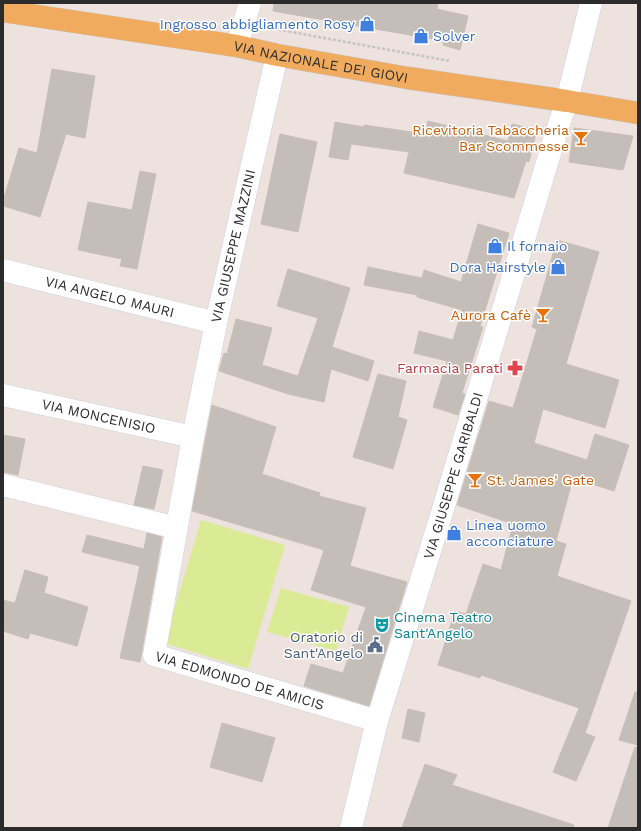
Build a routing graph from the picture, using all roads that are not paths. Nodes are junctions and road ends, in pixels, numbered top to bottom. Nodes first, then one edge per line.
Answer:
1 (250, 3) edge
2 (591, 3) edge
3 (3, 11) edge
4 (237, 46) junction
5 (276, 55) junction
6 (567, 101) junction
7 (638, 113) edge
8 (3, 270) edge
9 (216, 323) junction
10 (3, 395) edge
11 (193, 437) junction
12 (3, 485) edge
13 (177, 528) junction
14 (377, 721) junction
15 (351, 828) edge

1 - 4 street
2 - 6 street, VIA GIUSEPPE GARIBALDI
3 - 4 main road, VIA NAZIONALE DEI GIOVI
4 - 5 main road, VIA NAZIONALE DEI GIOVI
5 - 6 main road, VIA NAZIONALE DEI GIOVI
5 - 9 street, VIA GIUSEPPE MAZZINI
6 - 7 main road, VIA NAZIONALE DEI GIOVI
6 - 14 street, VIA GIUSEPPE GARIBALDI
8 - 9 street, VIA ANGELO MAURI
9 - 11 street, VIA GIUSEPPE MAZZINI
10 - 11 street, VIA MONCENISIO
11 - 13 street, VIA EDMONDO DE AMICIS
12 - 13 street
13 - 14 street, VIA EDMONDO DE AMICIS
14 - 15 street, VIA GIUSEPPE GARIBALDI

